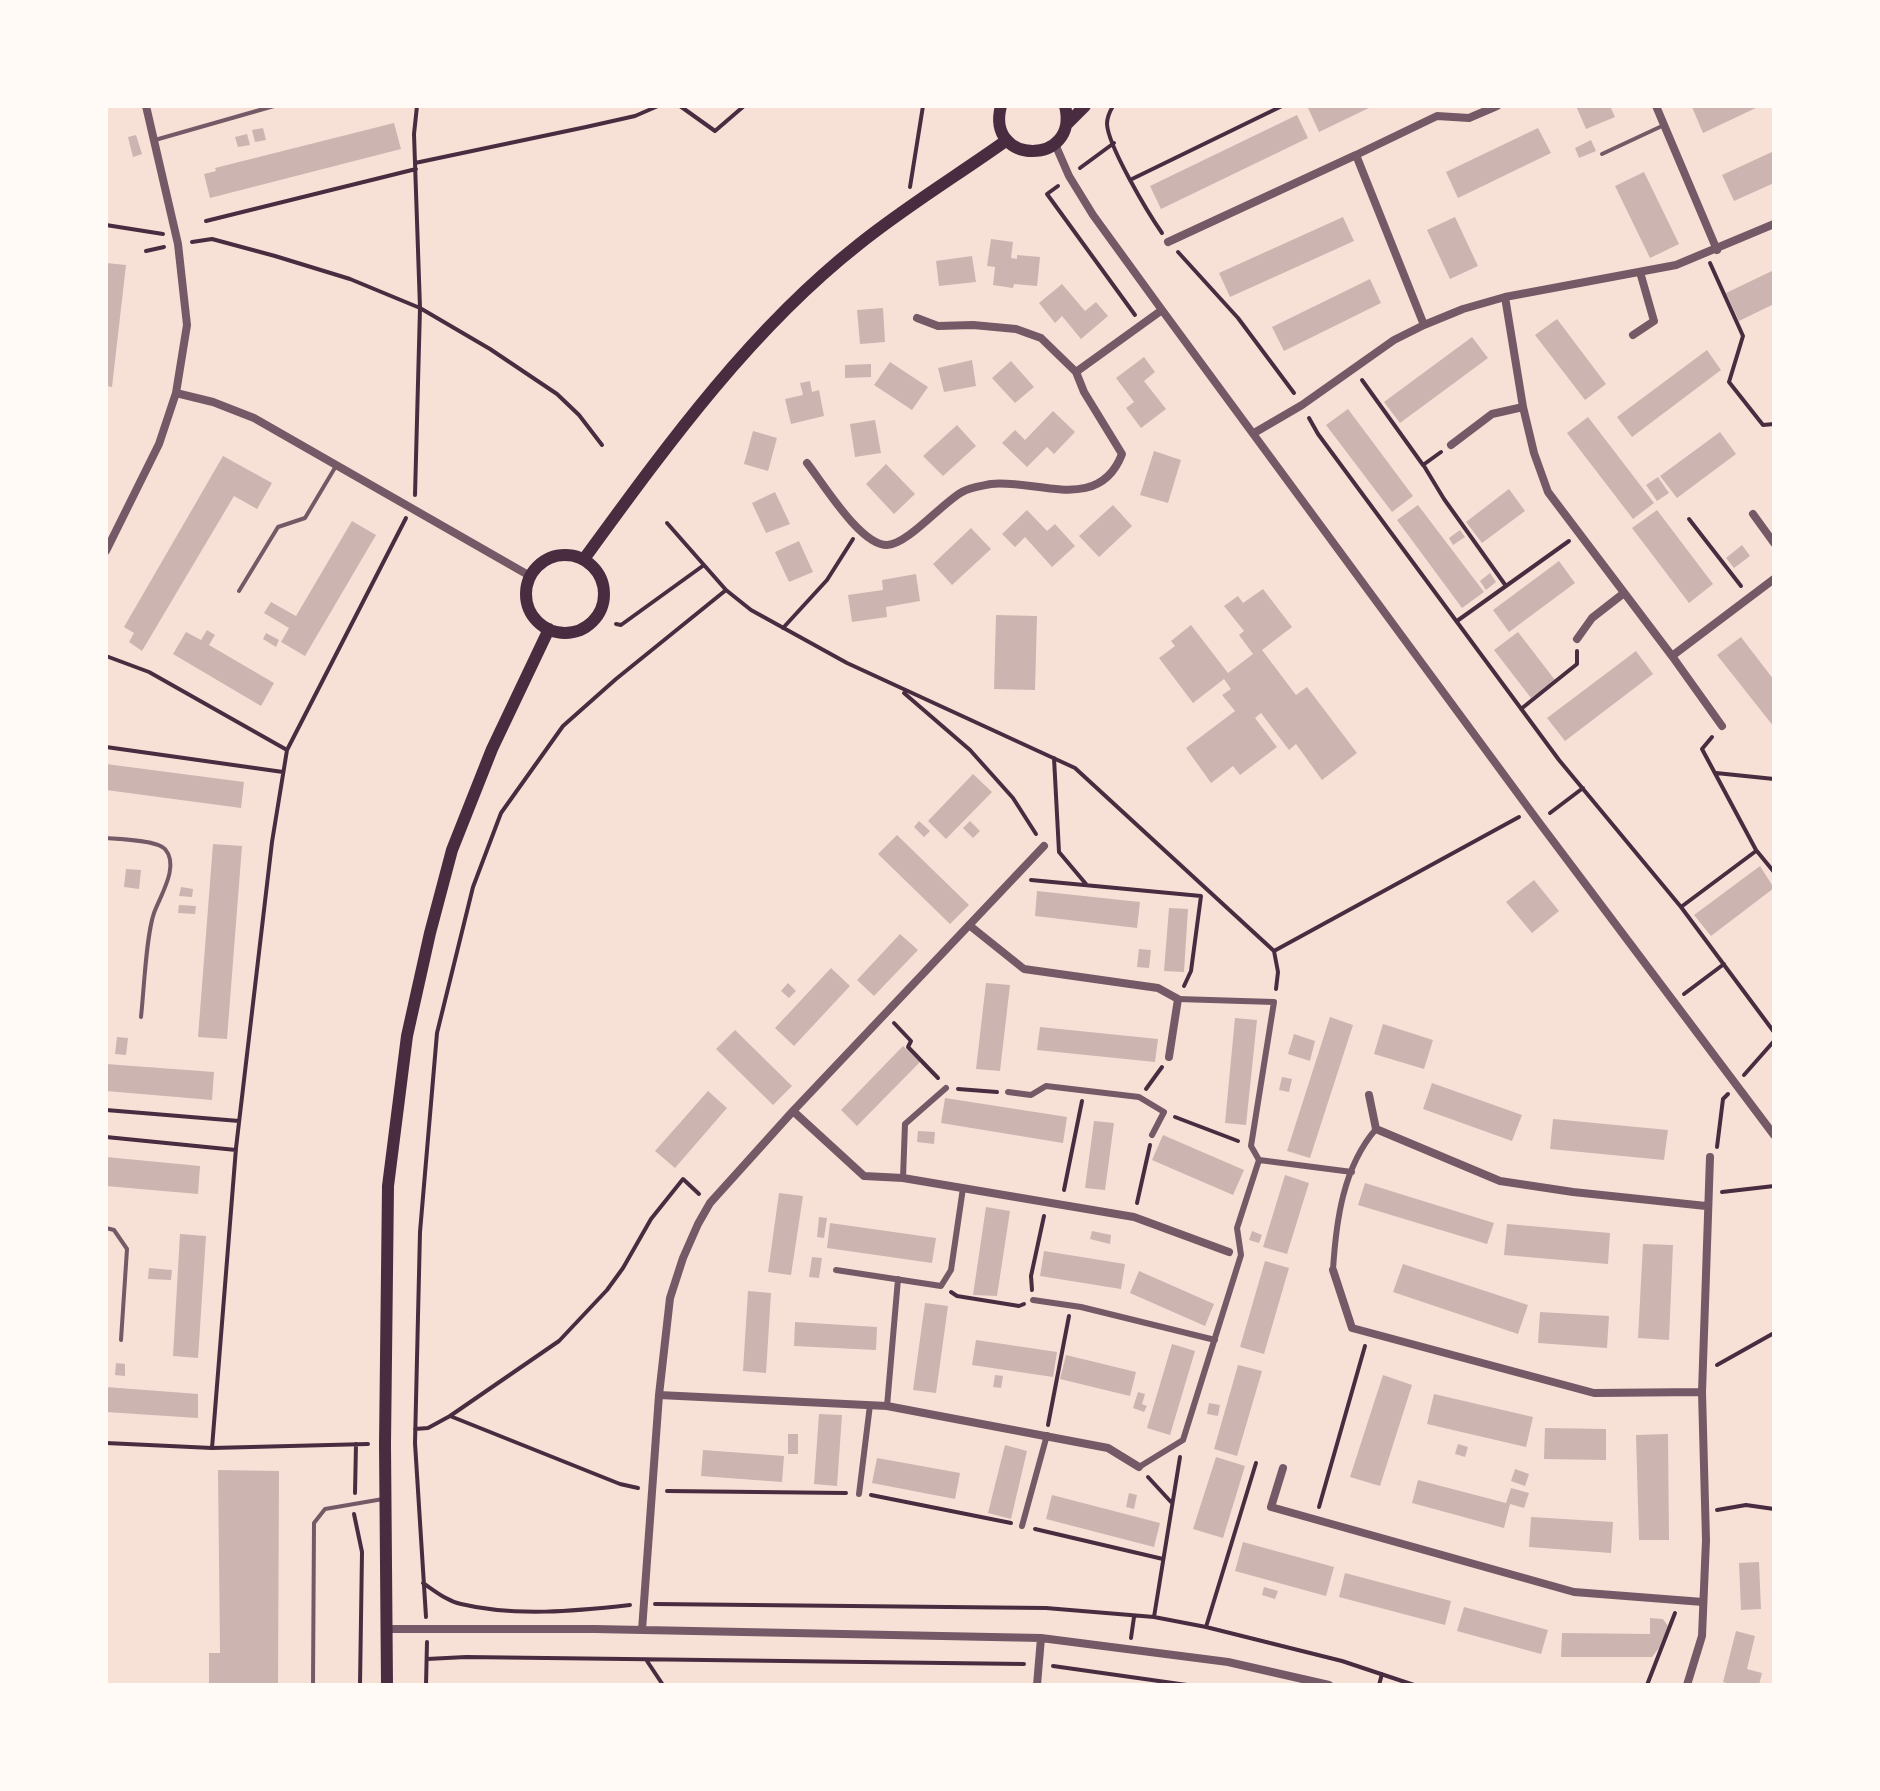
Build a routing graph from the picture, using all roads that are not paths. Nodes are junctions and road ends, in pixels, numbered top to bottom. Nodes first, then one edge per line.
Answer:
1 (146, 106) edge
2 (274, 106) edge
3 (1001, 106) edge
4 (1065, 106) edge
5 (1085, 106) edge
6 (1497, 106) edge
7 (1656, 106) edge
8 (1066, 125) junction
9 (1664, 125) junction
10 (155, 140) junction
11 (1007, 140) junction
12 (1055, 144) junction
13 (1602, 154) dead end
14 (1356, 155) junction
15 (1774, 224) edge
16 (1168, 242) road end
17 (1717, 250) junction
18 (1640, 272) junction
19 (1505, 297) junction
20 (1162, 310) junction
21 (917, 318) dead end
22 (1424, 325) junction
23 (1633, 335) dead end
24 (1076, 372) junction
25 (176, 393) junction
26 (1523, 407) junction
27 (1254, 433) junction
28 (1451, 445) road end
29 (807, 463) dead end
30 (337, 464) junction
31 (1753, 514) dead end
32 (1774, 543) edge
33 (106, 551) edge
34 (584, 559) junction
35 (530, 576) junction
36 (1774, 579) edge
37 (239, 591) dead end
38 (1624, 593) junction
39 (549, 629) junction
40 (1577, 639) road end
41 (1672, 656) junction
42 (1722, 726) road end
43 (106, 838) edge
44 (1044, 846) road end
45 (969, 925) junction
46 (1178, 999) junction
47 (141, 1017) dead end
48 (1169, 1057) road end
49 (946, 1088) road end
50 (1008, 1092) road end
51 (1369, 1095) dead end
52 (793, 1111) junction
53 (1376, 1129) junction
54 (1152, 1135) road end
55 (1774, 1135) edge
56 (1710, 1157) road end
57 (1259, 1160) junction
58 (1352, 1172) junction
59 (903, 1178) junction
60 (963, 1188) junction
61 (1706, 1206) junction
62 (106, 1228) edge
63 (1229, 1252) joint
64 (1241, 1255) junction
65 (836, 1270) dead end
66 (1333, 1270) joint
67 (898, 1279) junction
68 (1033, 1300) road end
69 (121, 1340) dead end
70 (1215, 1340) junction
71 (1702, 1392) junction
72 (659, 1395) junction
73 (870, 1405) junction
74 (887, 1406) junction
75 (1047, 1435) junction
76 (1139, 1467) joint
77 (1283, 1468) dead end
78 (859, 1494) road end
79 (385, 1498) junction
80 (1022, 1526) road end
81 (1703, 1602) junction
82 (387, 1629) junction
83 (642, 1630) junction
84 (1041, 1638) junction
85 (313, 1685) edge
86 (387, 1685) edge
87 (1037, 1685) edge
88 (1329, 1685) edge
89 (1687, 1685) edge

1 - 10 street
2 - 10 lane
3 - 11 main road
4 - 8 main road
5 - 8 main road
6 - 14 street
7 - 9 street
8 - 12 main road
9 - 13 lane
9 - 17 street
10 - 25 street
11 - 12 main road
11 - 34 main road
12 - 20 street
14 - 16 street
14 - 22 street
15 - 17 street
17 - 18 street
18 - 19 street
18 - 23 street
19 - 22 street
19 - 26 street
20 - 24 street
20 - 27 street
21 - 24 street
22 - 27 street
24 - 29 street
25 - 30 street
25 - 33 street
26 - 28 street
26 - 38 street
27 - 55 street
30 - 35 street
30 - 37 lane
31 - 32 street
34 - 35 main road
34 - 39 main road
35 - 39 main road
36 - 41 street
38 - 40 street
38 - 41 street
39 - 79 main road
41 - 42 street
43 - 47 lane
44 - 45 street
45 - 46 street
45 - 52 street
46 - 48 street
46 - 57 street
49 - 59 street
50 - 54 street
51 - 53 street
52 - 59 street
52 - 72 street
53 - 58 street
53 - 61 street
56 - 61 street
57 - 58 street
57 - 64 street
58 - 66 street
59 - 60 street
60 - 63 street
60 - 67 street
61 - 71 street
62 - 69 lane
63 - 64 street
64 - 70 street
65 - 67 street
66 - 71 street
67 - 74 street
68 - 70 street
70 - 76 street
71 - 81 street
72 - 73 street
72 - 83 street
73 - 74 street
73 - 78 street
74 - 75 street
75 - 76 street
75 - 80 street
77 - 81 street
79 - 82 main road
79 - 85 lane
81 - 89 street
82 - 83 street
82 - 86 main road
83 - 84 street
84 - 87 street
84 - 88 street

